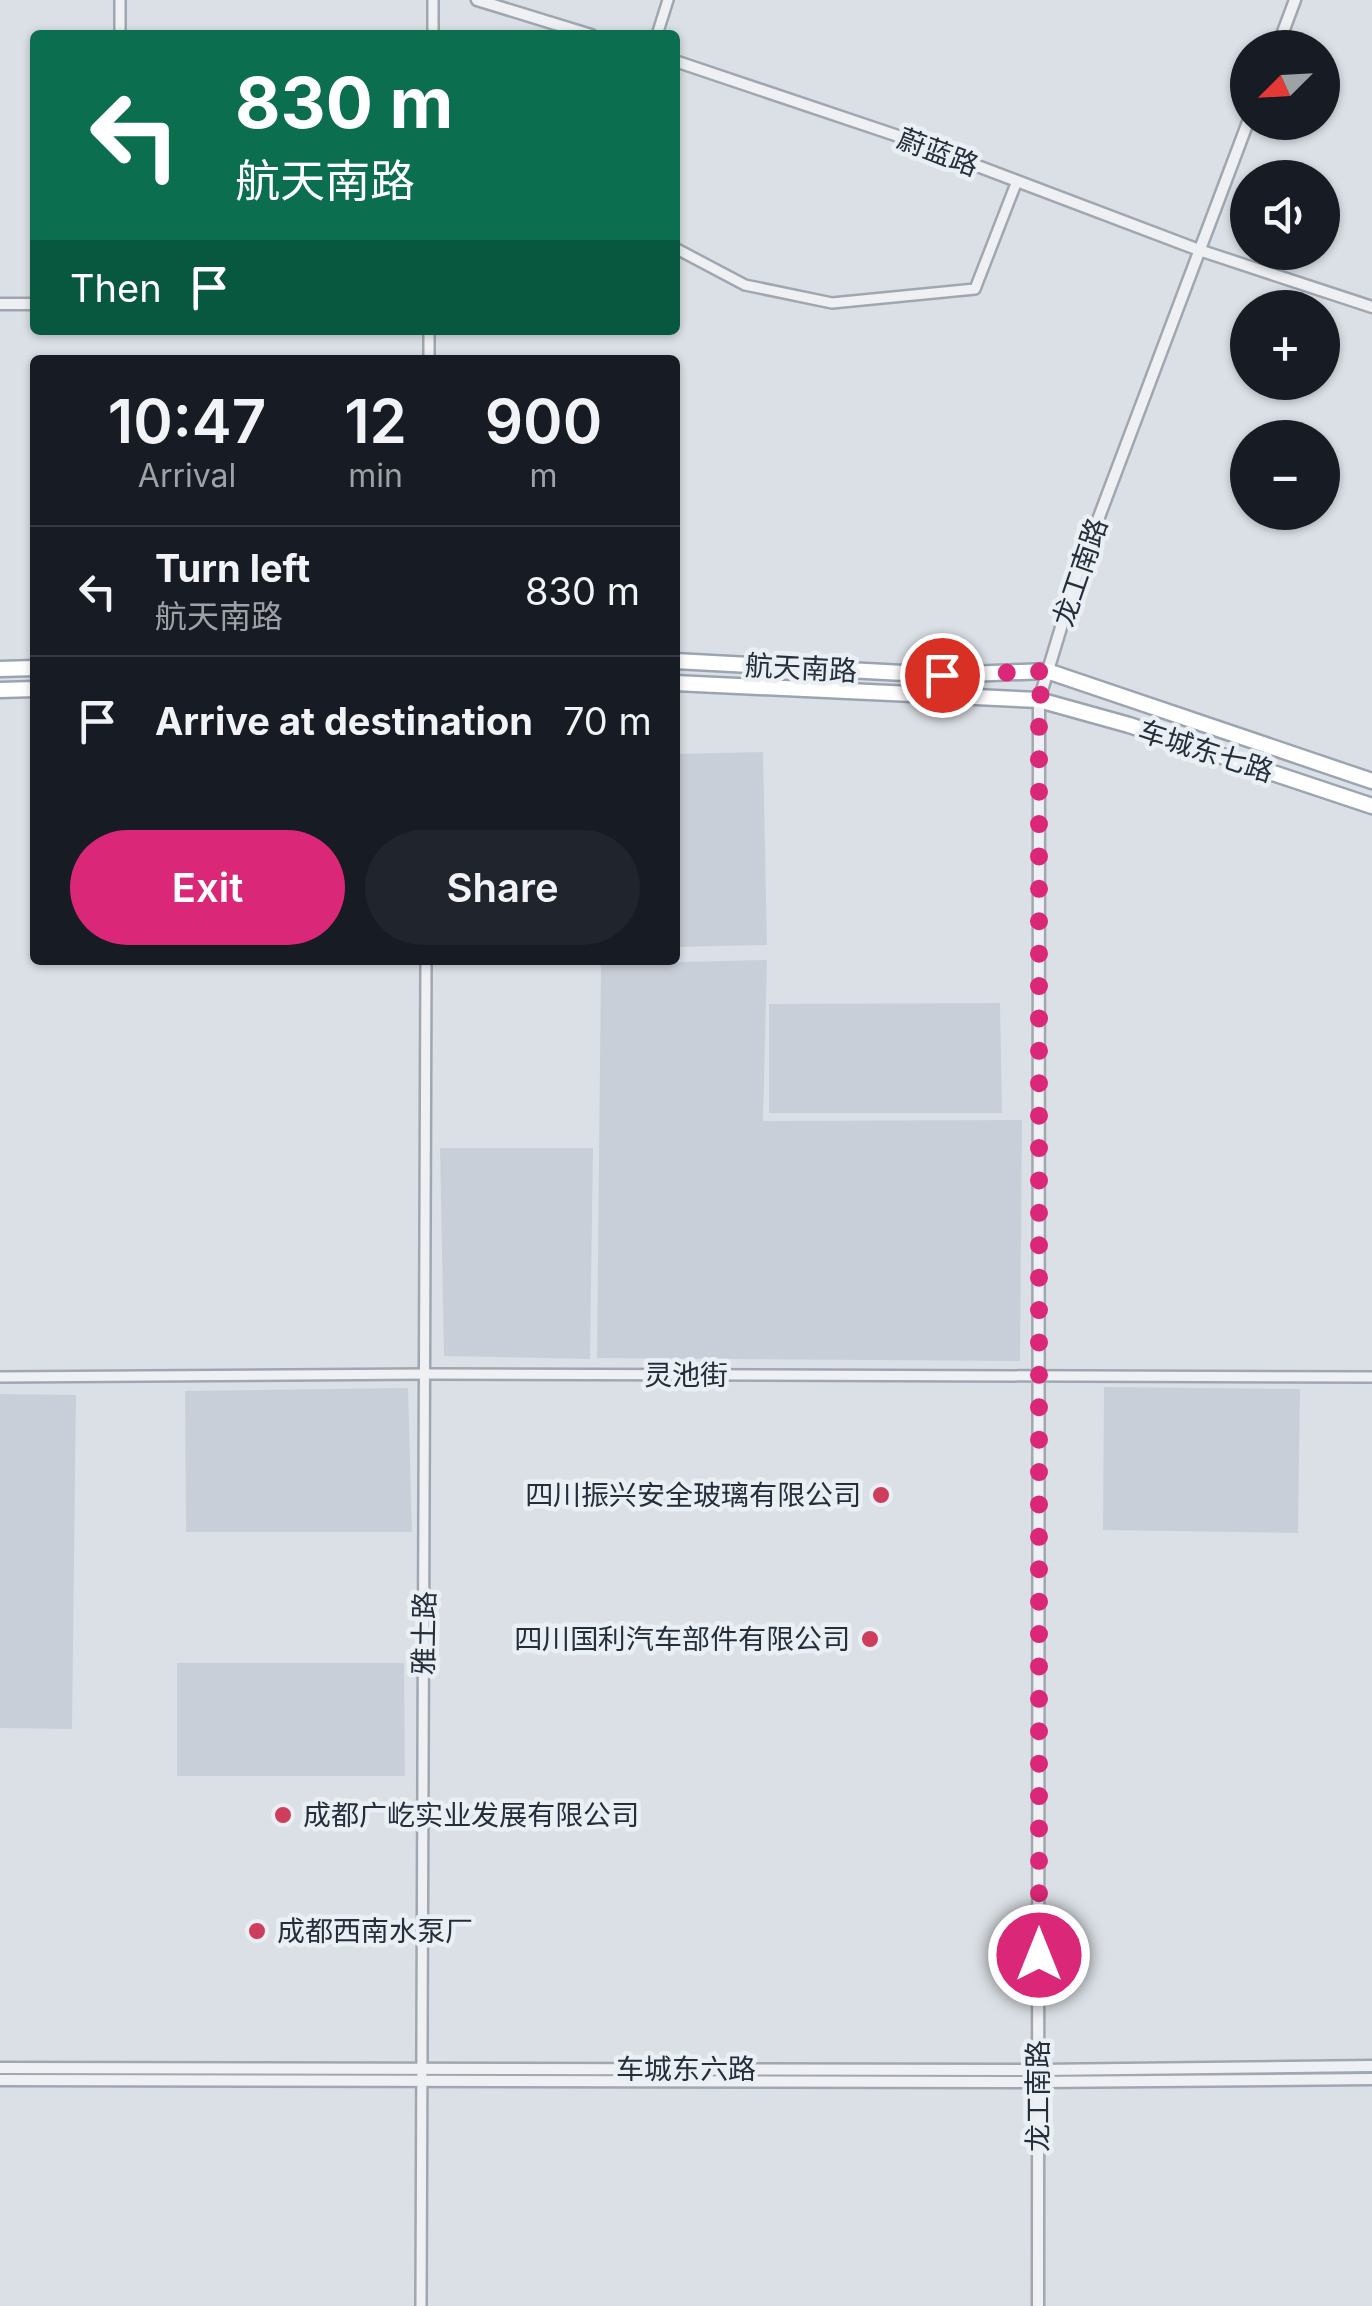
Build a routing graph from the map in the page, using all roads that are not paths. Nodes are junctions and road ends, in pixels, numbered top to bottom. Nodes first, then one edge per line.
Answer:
1 (120, 0) edge
2 (433, 0) edge
3 (477, 0) edge
4 (668, 0) edge
5 (1295, 0) edge
6 (120, 30) edge
7 (433, 30) edge
8 (558, 30) edge
9 (658, 30) edge
10 (1284, 30) edge
11 (680, 62) edge
12 (1241, 140) edge
13 (1017, 181) junction
14 (1200, 250) junction
15 (680, 251) edge
16 (0, 304) edge
17 (30, 304) edge
18 (1372, 307) edge
19 (680, 662) edge
20 (30, 668) edge
21 (0, 669) edge
22 (1047, 671) junction
23 (680, 683) edge
24 (30, 688) edge
25 (0, 690) edge
26 (1039, 700) junction
27 (1372, 781) edge
28 (1372, 806) edge
29 (426, 965) edge
30 (426, 1374) junction
31 (0, 1377) edge
32 (1041, 1377) junction
33 (1372, 1377) edge
34 (1372, 2066) edge
35 (0, 2068) edge
36 (420, 2074) junction
37 (1038, 2076) junction
38 (1372, 2079) edge
39 (0, 2080) edge
40 (421, 2306) edge
41 (1038, 2306) edge

1 - 6 street
2 - 7 street
3 - 8 street
4 - 9 street
5 - 10 street
11 - 13 street, 蔚蓝路
12 - 14 street, 龙工南路
13 - 14 street, 蔚蓝路
13 - 15 street
14 - 18 street, 蔚蓝路
14 - 22 street, 龙工南路
16 - 17 street
19 - 22 main road, 航天南路
20 - 21 main road
22 - 26 street, 龙工南路
22 - 27 main road, 车城东七路
23 - 26 main road, 航天南路
24 - 25 main road
26 - 28 main road, 车城东七路
26 - 32 street, 龙工南路
29 - 30 street, 雅土路
30 - 31 street, 灵池街
30 - 32 street, 灵池街
30 - 36 street, 雅土路
32 - 33 street, 灵池街
32 - 37 street, 龙工南路
34 - 37 street, 车城东六路
35 - 36 street, 车城东六路
36 - 37 street, 车城东六路
36 - 39 street, 车城东六路
36 - 40 street, 雅土路
37 - 38 street, 车城东六路
37 - 41 street, 龙工南路

